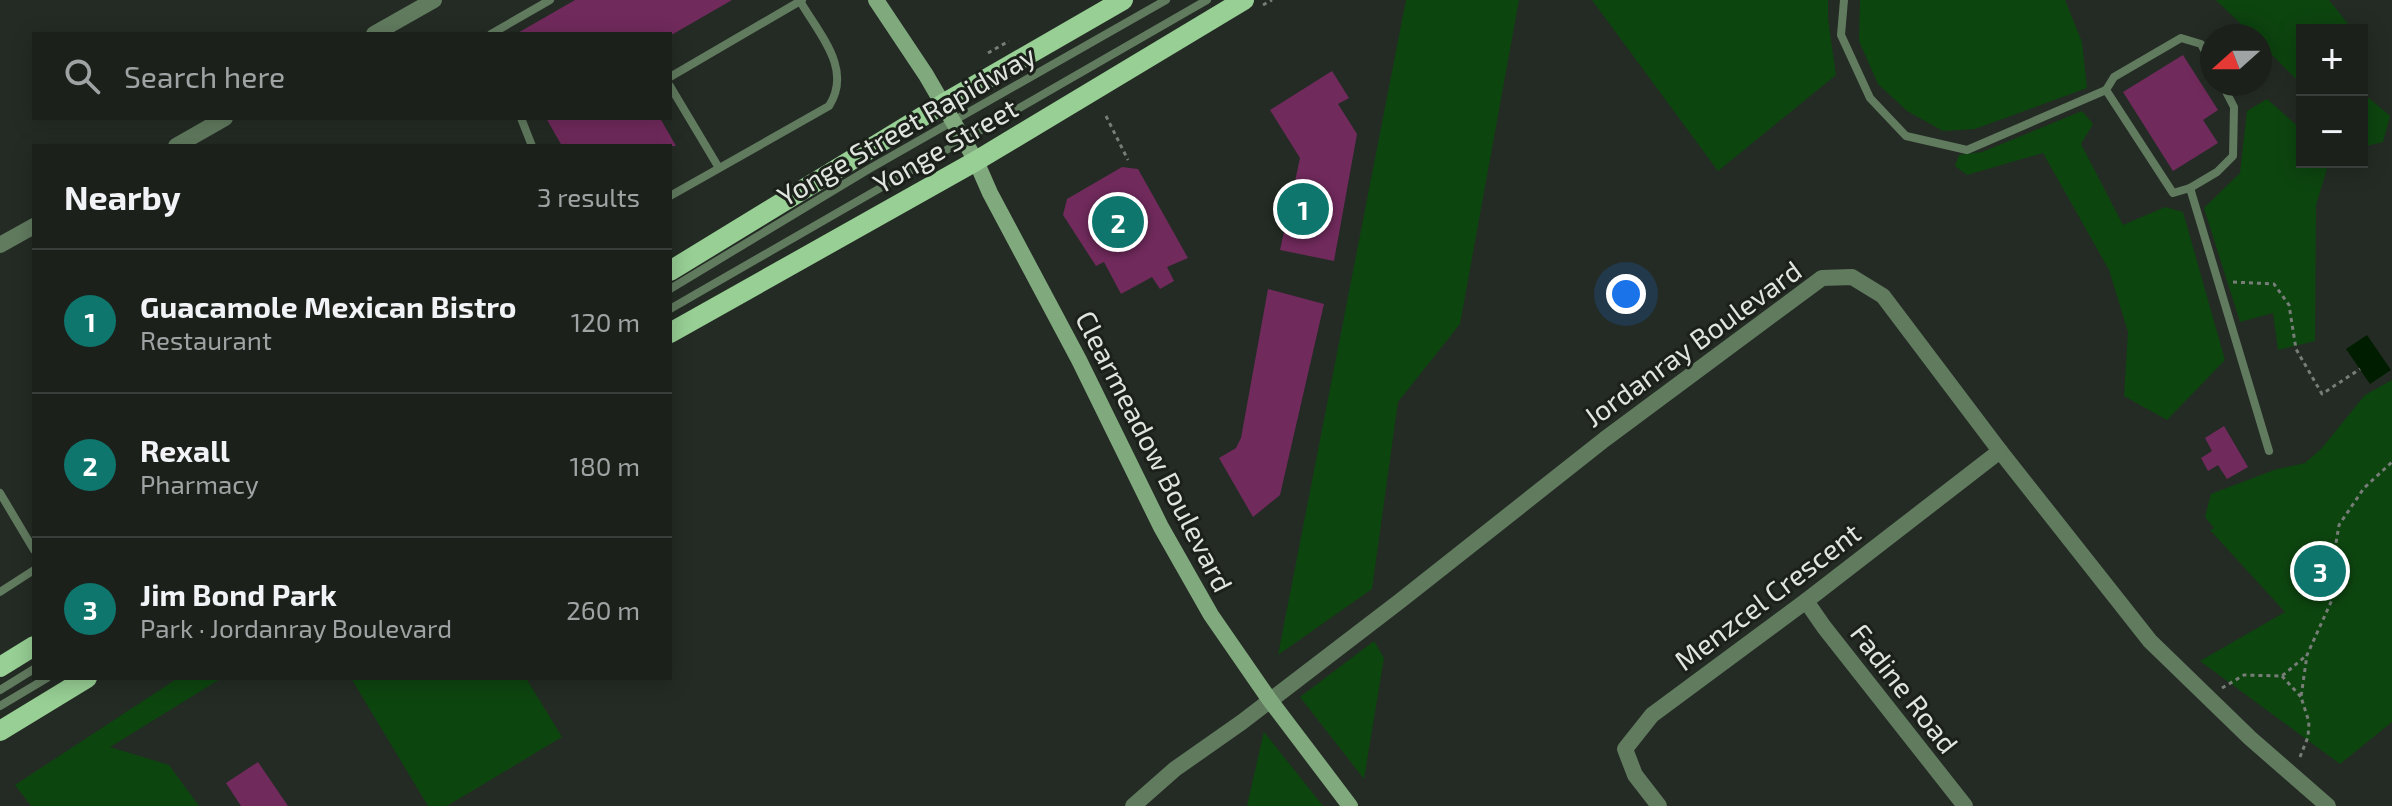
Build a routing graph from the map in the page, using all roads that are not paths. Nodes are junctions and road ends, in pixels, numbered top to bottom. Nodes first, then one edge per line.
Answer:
1 (434, 0) edge
2 (550, 0) edge
3 (801, 0) edge
4 (876, 0) edge
5 (1123, 0) edge
6 (1166, 0) edge
7 (1207, 0) edge
8 (1244, 0) edge
9 (1844, 0) edge
10 (378, 32) edge
11 (494, 32) edge
12 (2200, 44) edge
13 (672, 76) edge
14 (672, 89) edge
15 (2106, 90) junction
16 (2228, 96) edge
17 (943, 104) junction
18 (222, 120) edge
19 (522, 120) edge
20 (954, 122) junction
21 (963, 139) junction
22 (180, 144) edge
23 (531, 144) edge
24 (976, 161) junction
25 (719, 168) junction
26 (2190, 188) junction
27 (672, 195) edge
28 (32, 227) edge
29 (0, 245) edge
30 (672, 270) edge
31 (672, 288) edge
32 (672, 308) edge
33 (672, 332) edge
34 (2000, 451) junction
35 (2269, 451) dead end
36 (0, 493) edge
37 (32, 547) edge
38 (32, 571) edge
39 (0, 592) edge
40 (1806, 601) junction
41 (32, 647) edge
42 (0, 667) edge
43 (32, 670) edge
44 (44, 680) edge
45 (84, 680) edge
46 (0, 690) edge
47 (1269, 699) junction
48 (0, 706) edge
49 (0, 731) edge
50 (1133, 806) edge
51 (1350, 806) edge
52 (1659, 806) edge
53 (1965, 806) edge
54 (2328, 806) edge

1 - 10 street
2 - 11 lane
3 - 13 lane
3 - 25 lane
4 - 17 street, Clearmeadow Boulevard
5 - 17 main road, Yonge Street
6 - 20 lane, Yonge Street Rapidway
7 - 21 lane, Yonge Street Rapidway
8 - 24 main road, Yonge Street
9 - 15 lane
12 - 15 lane
14 - 25 lane
15 - 26 lane
16 - 26 lane
17 - 20 street, Clearmeadow Boulevard
17 - 30 main road, Yonge Street
18 - 22 street
19 - 23 lane
20 - 21 street, Clearmeadow Boulevard
20 - 31 lane, Yonge Street Rapidway
21 - 24 street, Clearmeadow Boulevard
21 - 32 lane, Yonge Street Rapidway
24 - 33 main road, Yonge Street
24 - 47 street, Clearmeadow Boulevard
25 - 27 lane
26 - 35 lane
28 - 29 street
34 - 40 street, Menzcel Crescent
34 - 47 street, Jordanray Boulevard
34 - 54 street, Jordanray Boulevard
36 - 37 lane
38 - 39 lane
40 - 52 street, Menzcel Crescent
40 - 53 street, Fadine Road
41 - 42 main road
43 - 46 lane
44 - 48 lane
45 - 49 main road
47 - 50 street, Jordanray Boulevard
47 - 51 street, Clearmeadow Boulevard

